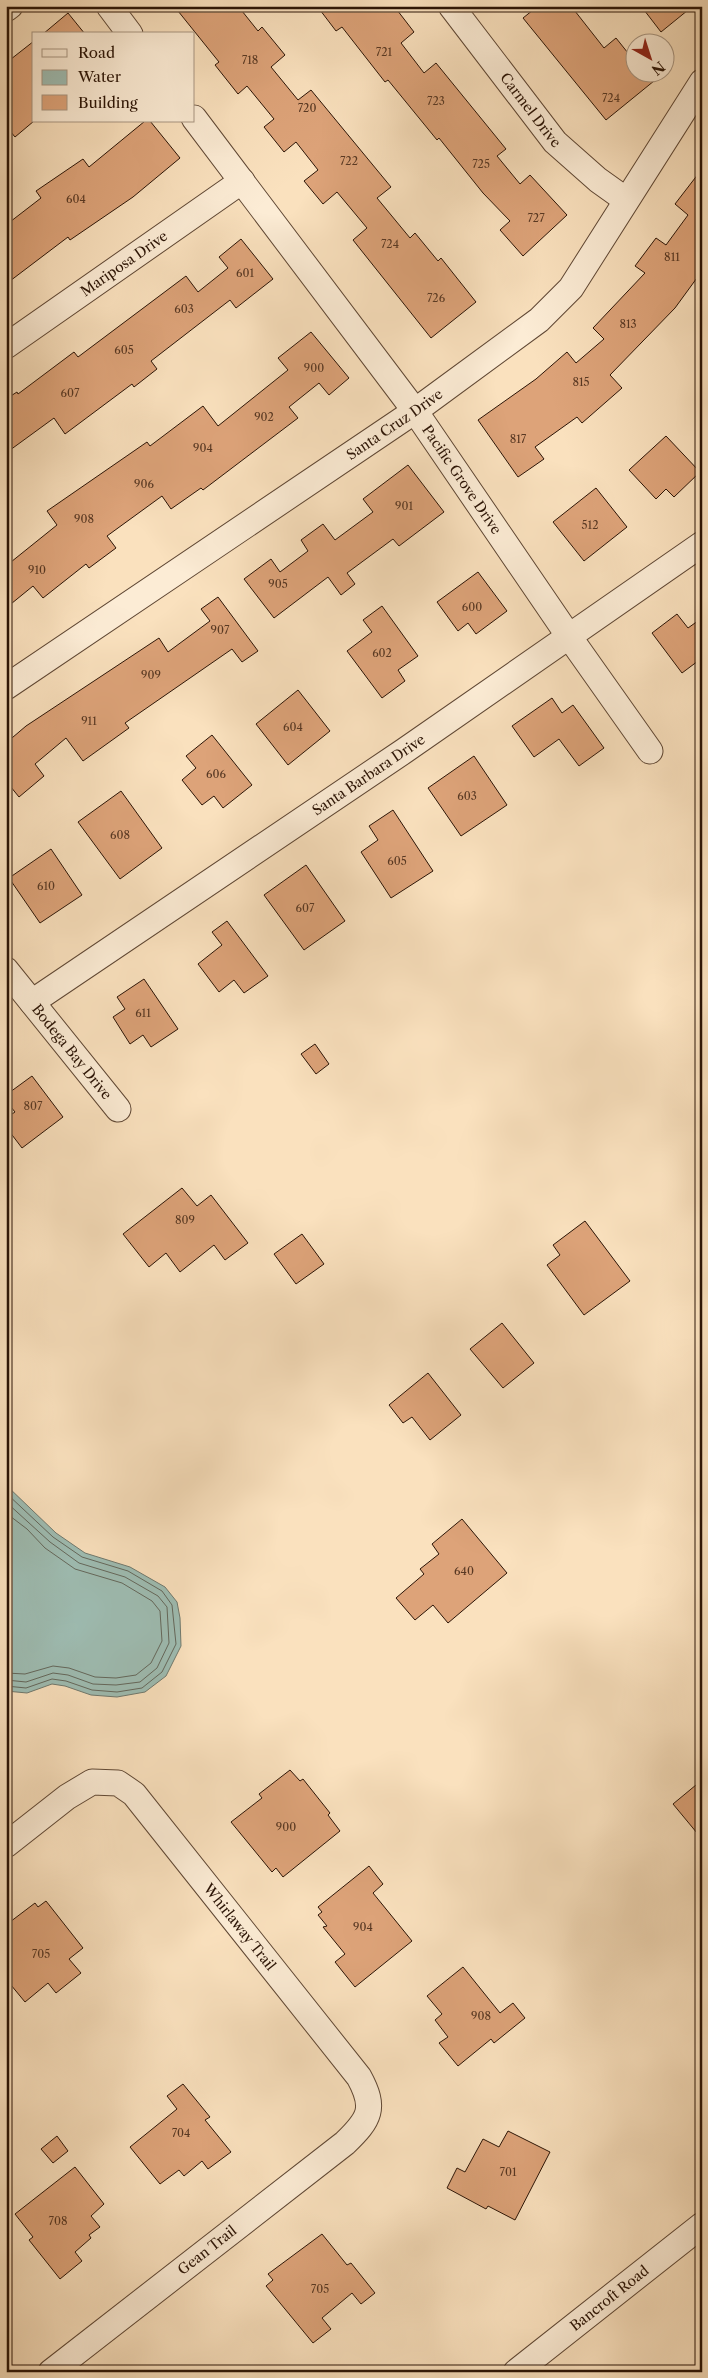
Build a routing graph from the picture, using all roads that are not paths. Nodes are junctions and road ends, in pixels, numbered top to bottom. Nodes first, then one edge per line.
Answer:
1 (10, 6) edge
2 (110, 6) edge
3 (450, 6) edge
4 (6, 9) edge
5 (129, 32) edge
6 (702, 82) edge
7 (195, 119) edge
8 (242, 181) junction
9 (626, 200) junction
10 (6, 346) edge
11 (416, 411) junction
12 (702, 544) edge
13 (568, 636) junction
14 (6, 687) edge
15 (650, 751) dead end
16 (6, 970) edge
17 (32, 1002) junction
18 (118, 1110) dead end
19 (6, 1845) edge
20 (362, 2127) joint
21 (702, 2225) edge
22 (51, 2372) edge
23 (516, 2372) edge

1 - 4 street
2 - 5 street
3 - 9 street, Carmel Drive
6 - 9 street, Santa Cruz Drive
7 - 8 street, Pacific Grove Drive
8 - 10 street, Mariposa Drive
8 - 11 street, Pacific Grove Drive
9 - 11 street, Santa Cruz Drive
11 - 13 street, Pacific Grove Drive
11 - 14 street, Santa Cruz Drive
12 - 13 street, Santa Barbara Drive
13 - 15 street, Pacific Grove Drive
13 - 17 street, Santa Barbara Drive
16 - 17 street, Bodega Bay Drive
17 - 18 street, Bodega Bay Drive
19 - 20 street, Whirlaway Trail
20 - 22 street, Gean Trail
21 - 23 street, Bancroft Road

